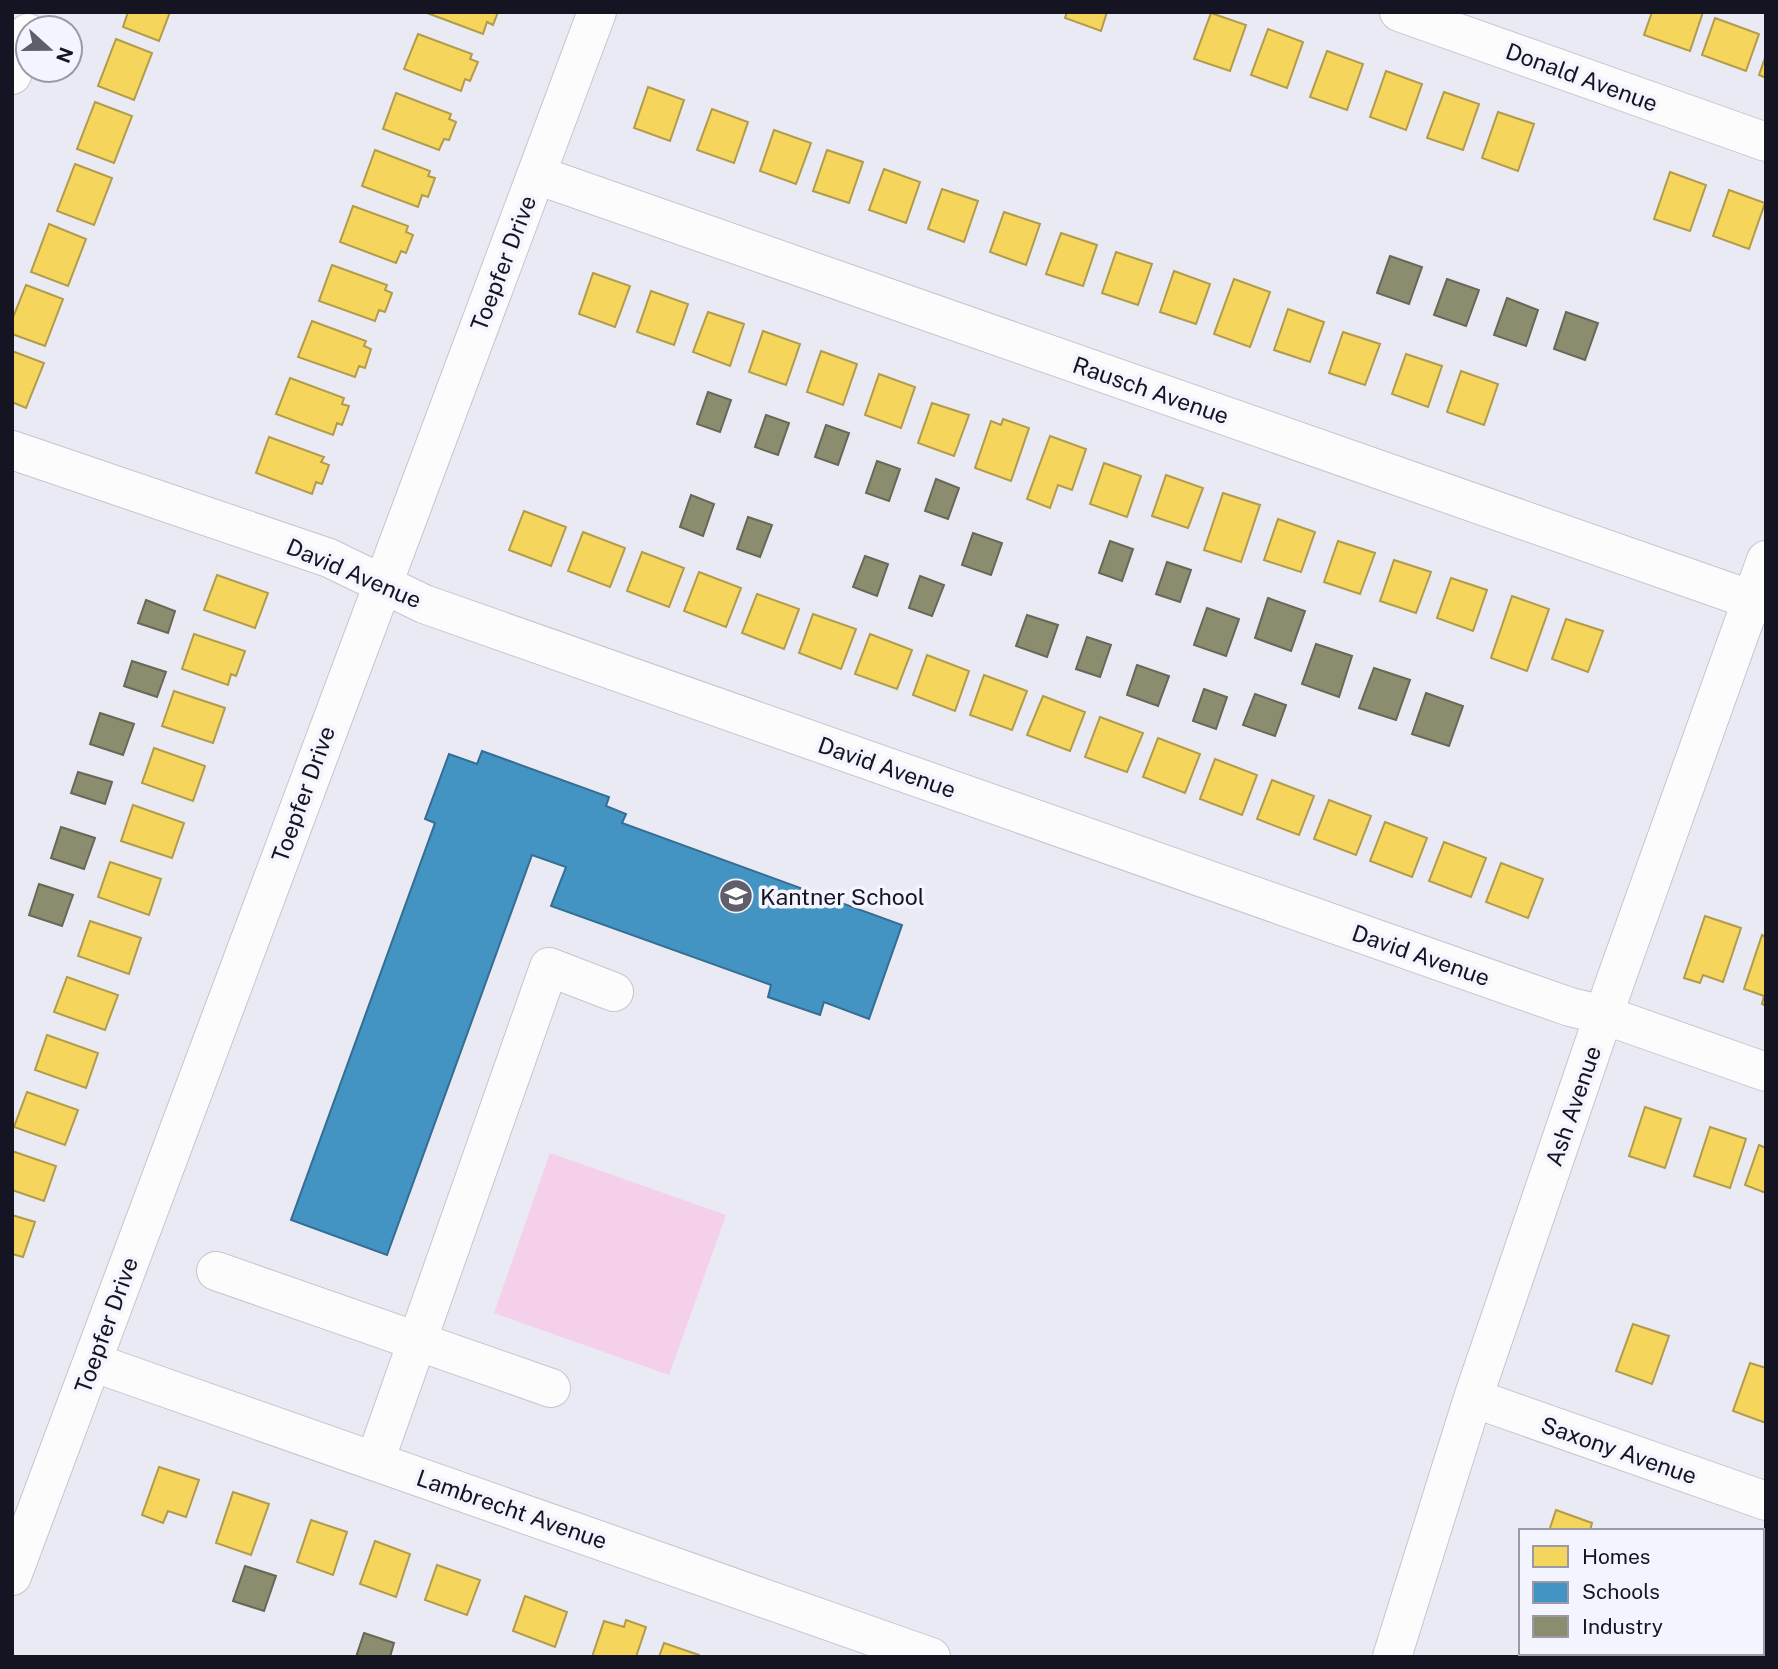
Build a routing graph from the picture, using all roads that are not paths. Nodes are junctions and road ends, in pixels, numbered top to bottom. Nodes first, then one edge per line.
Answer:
1 (597, 12) edge
2 (1399, 12) edge
3 (1766, 142) edge
4 (537, 175) junction
5 (12, 450) edge
6 (1766, 560) edge
7 (381, 585) junction
8 (1759, 603) edge
9 (614, 992) dead end
10 (1604, 1015) junction
11 (1766, 1072) edge
12 (216, 1271) dead end
13 (418, 1340) junction
14 (92, 1362) junction
15 (551, 1388) dead end
16 (1473, 1398) junction
17 (375, 1461) junction
18 (1766, 1501) edge
19 (12, 1576) edge
20 (931, 1657) edge
21 (1392, 1657) edge

1 - 4 street, Toepfer Drive
2 - 3 street, Donald Avenue
4 - 7 street, Toepfer Drive
4 - 8 street, Rausch Avenue
5 - 7 street, David Avenue
6 - 8 street, Ash Avenue
7 - 10 street, David Avenue
7 - 14 street, Toepfer Drive
8 - 10 street, Ash Avenue
9 - 13 street
10 - 11 street, David Avenue
10 - 16 street, Ash Avenue
12 - 13 street
13 - 15 street
13 - 17 street
14 - 17 street, Lambrecht Avenue
14 - 19 street, Toepfer Drive
16 - 18 street, Saxony Avenue
16 - 21 street, Ash Avenue
17 - 20 street, Lambrecht Avenue

